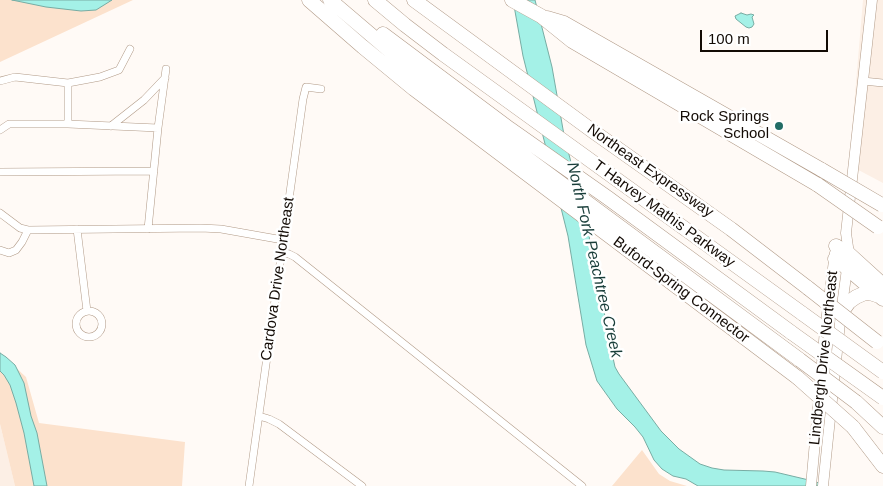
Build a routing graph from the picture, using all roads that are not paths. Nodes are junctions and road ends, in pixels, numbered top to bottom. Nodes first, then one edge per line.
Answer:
1 (309, 0) edge
2 (330, 0) edge
3 (340, 0) edge
4 (375, 0) edge
5 (414, 0) edge
6 (512, 0) edge
7 (872, 0) edge
8 (541, 16) junction
9 (130, 49) dead end
10 (166, 69) dead end
11 (165, 78) junction
12 (0, 80) edge
13 (863, 81) junction
14 (68, 83) junction
15 (883, 83) edge
16 (321, 89) dead end
17 (68, 124) junction
18 (111, 126) junction
19 (158, 128) junction
20 (0, 130) edge
21 (154, 171) junction
22 (0, 172) edge
23 (883, 205) edge
24 (1, 216) edge
25 (881, 229) edge
26 (28, 230) junction
27 (77, 230) junction
28 (148, 230) junction
29 (846, 233) junction
30 (283, 240) junction
31 (0, 250) edge
32 (281, 252) junction
33 (836, 252) junction
34 (848, 261) junction
35 (882, 293) edge
36 (87, 311) dead end
37 (841, 313) junction
38 (880, 345) edge
39 (883, 372) edge
40 (883, 398) edge
41 (259, 416) junction
42 (853, 427) junction
43 (883, 427) edge
44 (883, 456) edge
45 (883, 466) edge
46 (249, 486) edge
47 (362, 486) edge
48 (582, 486) edge
49 (811, 486) edge
50 (823, 486) edge

1 - 42 highway, Buford-Spring Connector, bridge
2 - 43 highway, Buford-Spring Connector, bridge
3 - 40 highway, bridge
4 - 39 highway, T Harvey Mathis Parkway, bridge
5 - 38 highway, Northeast Expressway, bridge
6 - 8 highway
7 - 13 main road, Lindbergh Drive Northeast
8 - 23 highway, bridge
8 - 25 highway, bridge
9 - 14 street
10 - 11 street
11 - 18 street
11 - 19 street
12 - 14 street
13 - 15 street
13 - 29 main road, Lindbergh Drive Northeast
14 - 17 street
16 - 30 street, Cardova Drive Northeast
17 - 18 street
17 - 20 street
18 - 19 street
19 - 21 street
21 - 22 street
21 - 28 street
24 - 26 street
26 - 27 street
26 - 31 street
27 - 28 street
27 - 36 street
28 - 30 street
29 - 33 main road, Lindbergh Drive Northeast
29 - 34 main road, Lindbergh Drive Northeast
30 - 32 street, Cardova Drive Northeast
32 - 41 street, Cardova Drive Northeast
32 - 48 street
33 - 34 highway
33 - 49 main road, Lindbergh Drive Northeast
34 - 35 highway
34 - 37 main road, Lindbergh Drive Northeast
35 - 37 highway
37 - 50 main road, Lindbergh Drive Northeast
41 - 46 street, Cardova Drive Northeast
41 - 47 street
42 - 44 highway, Buford-Spring Connector
42 - 45 highway

